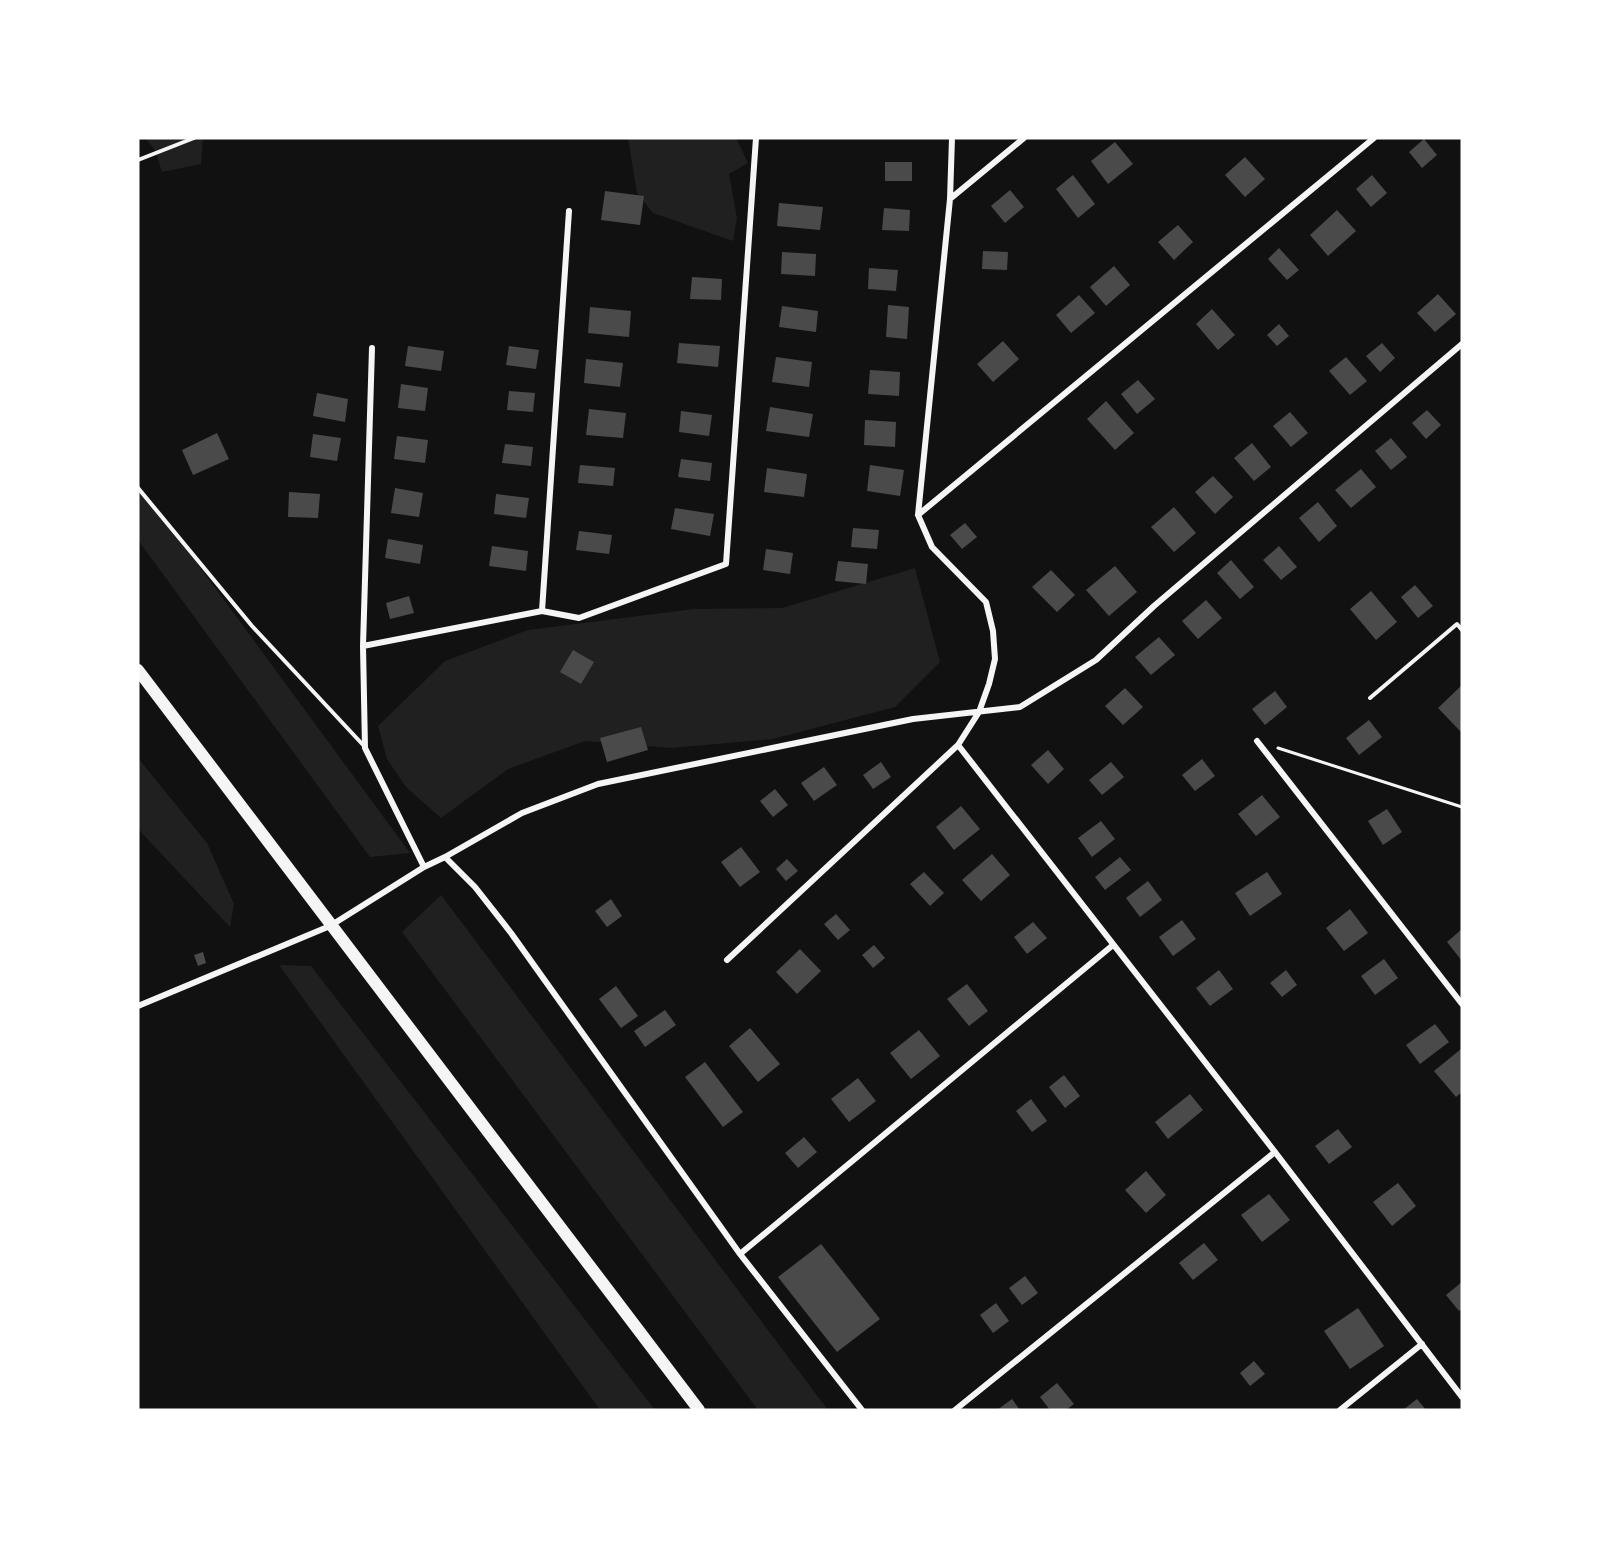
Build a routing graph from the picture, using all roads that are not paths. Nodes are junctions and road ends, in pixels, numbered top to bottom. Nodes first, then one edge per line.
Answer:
1 (194, 138) edge
2 (756, 138) edge
3 (952, 138) edge
4 (1024, 138) edge
5 (1374, 138) edge
6 (138, 160) edge
7 (950, 199) junction
8 (569, 211) dead end
9 (1462, 344) edge
10 (372, 348) dead end
11 (138, 488) edge
12 (918, 515) junction
13 (542, 612) junction
14 (1462, 630) edge
15 (363, 646) junction
16 (138, 670) edge
17 (1370, 698) dead end
18 (979, 712) junction
19 (1257, 741) road end
20 (958, 745) junction
21 (365, 748) junction
22 (445, 857) junction
23 (424, 867) junction
24 (330, 926) junction
25 (1113, 945) junction
26 (727, 960) dead end
27 (1462, 1004) edge
28 (138, 1006) edge
29 (1275, 1152) junction
30 (740, 1254) junction
31 (1422, 1344) junction
32 (1462, 1397) edge
33 (699, 1410) edge
34 (862, 1410) edge
35 (955, 1410) edge
36 (1340, 1410) edge

1 - 6 lane
2 - 13 street
3 - 7 street
4 - 7 street
5 - 12 street
7 - 12 street
8 - 13 street
9 - 18 street
10 - 15 street
11 - 21 lane
12 - 18 street
13 - 15 street
14 - 17 lane
15 - 21 street
16 - 24 main road
18 - 20 street
18 - 22 street
19 - 27 street
20 - 25 street
20 - 26 street
21 - 23 street
22 - 23 street
22 - 30 street
23 - 24 street
24 - 28 street
24 - 33 main road
25 - 29 street
25 - 30 street
29 - 31 street
29 - 35 street
30 - 34 street
31 - 32 street
31 - 36 street

